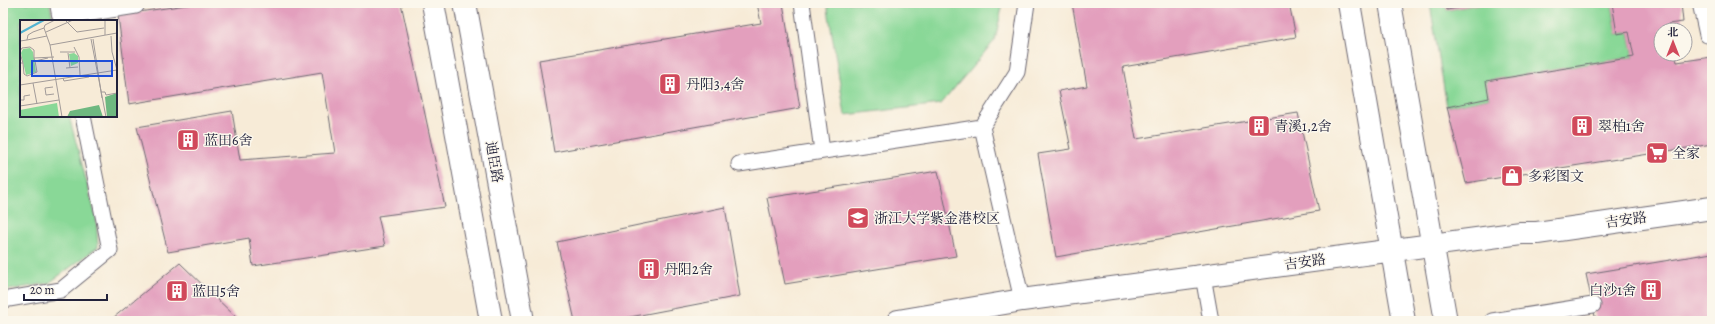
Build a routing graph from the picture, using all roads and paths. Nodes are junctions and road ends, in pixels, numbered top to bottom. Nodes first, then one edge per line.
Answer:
1 (134, 3) edge
2 (433, 3) edge
3 (465, 3) edge
4 (802, 3) edge
5 (1027, 3) edge
6 (1349, 3) edge
7 (1390, 3) edge
8 (1700, 3) edge
9 (63, 13) edge
10 (1712, 34) edge
11 (82, 117) edge
12 (982, 127) junction
13 (822, 151) junction
14 (739, 164) dead end
15 (1712, 208) edge
16 (1432, 244) junction
17 (1392, 250) junction
18 (1203, 276) junction
19 (3, 300) edge
20 (1022, 300) junction
21 (1593, 306) dead end
22 (491, 321) edge
23 (523, 321) edge
24 (898, 321) edge
25 (1211, 321) edge
26 (1404, 321) edge
27 (1446, 321) edge
28 (1492, 321) edge

1 - 9 street
2 - 22 street
3 - 23 street, 迪臣路
4 - 13 lane
5 - 12 lane
6 - 17 street
7 - 16 street
8 - 10 lane
11 - 19 lane
12 - 13 lane
12 - 20 lane
13 - 14 lane
15 - 16 street, 吉安路
16 - 17 street, 吉安路
16 - 27 street
17 - 18 street, 吉安路
17 - 26 street
18 - 20 street, 吉安路
18 - 25 lane
20 - 24 street, 吉安路
21 - 28 lane

